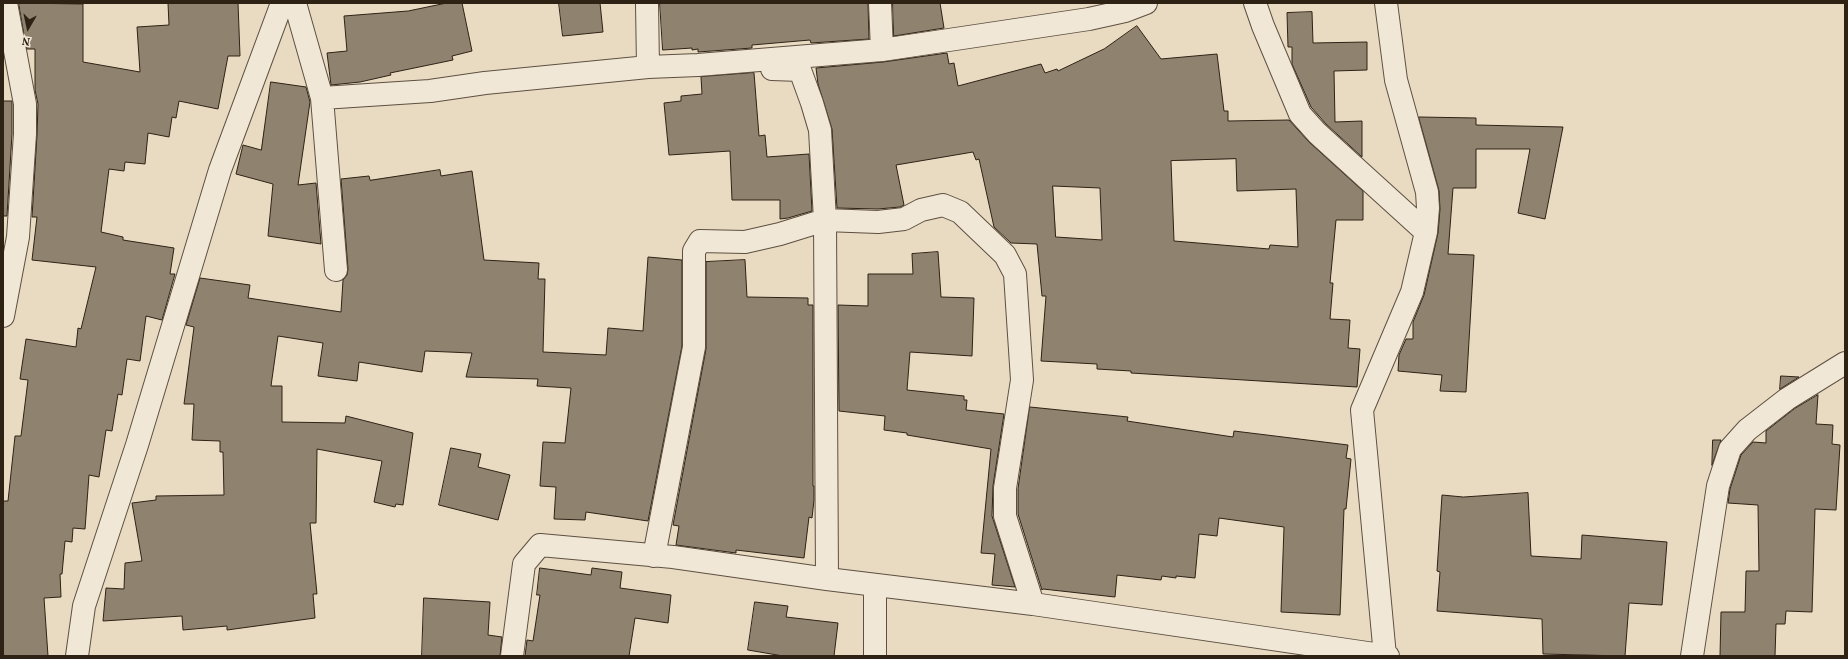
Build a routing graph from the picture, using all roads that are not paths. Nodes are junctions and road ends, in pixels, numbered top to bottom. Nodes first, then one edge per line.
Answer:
1 (6, 3) edge
2 (282, 3) edge
3 (295, 3) edge
4 (647, 3) edge
5 (880, 3) edge
6 (1146, 3) edge
7 (1255, 3) edge
8 (1386, 3) edge
9 (882, 50) junction
10 (698, 65) junction
11 (648, 67) junction
12 (322, 98) junction
13 (825, 220) junction
14 (1426, 232) junction
15 (336, 270) dead end
16 (3, 316) edge
17 (1845, 363) edge
18 (654, 556) junction
19 (827, 579) junction
20 (875, 585) junction
21 (1032, 604) junction
22 (77, 656) edge
23 (512, 656) edge
24 (875, 656) edge
25 (1385, 656) edge
26 (1388, 656) edge
27 (1692, 656) edge

1 - 16 street
2 - 22 street
3 - 12 street
4 - 11 street
5 - 9 street
6 - 9 street
7 - 14 street
8 - 14 street
9 - 10 street
10 - 11 street
10 - 13 street
11 - 12 street
12 - 15 street
13 - 18 street
13 - 19 street
13 - 21 street
14 - 25 street
17 - 27 street
18 - 19 street
18 - 23 street
19 - 20 street
20 - 21 street
20 - 24 street
21 - 25 street
25 - 26 street

